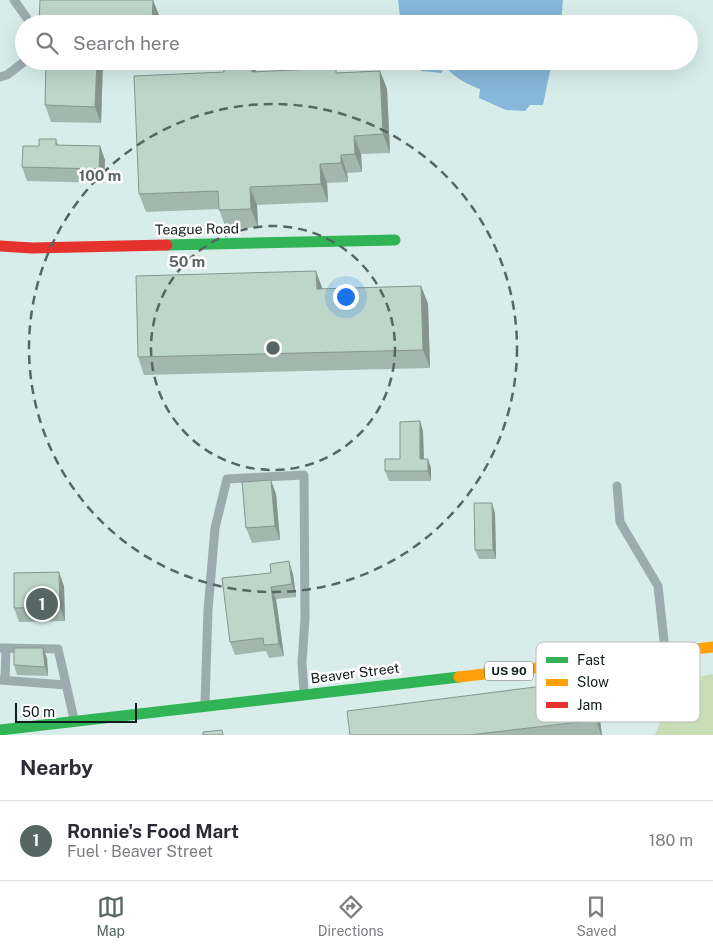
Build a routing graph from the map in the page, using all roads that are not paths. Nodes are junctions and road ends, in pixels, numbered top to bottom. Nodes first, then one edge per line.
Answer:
1 (14, 0) edge
2 (25, 15) edge
3 (15, 69) edge
4 (0, 77) edge
5 (395, 240) dead end
6 (0, 246) edge
7 (616, 486) dead end
8 (664, 642) edge
9 (713, 647) edge
10 (3, 648) edge
11 (700, 649) edge
12 (536, 668) edge
13 (2, 680) edge
14 (66, 685) junction
15 (304, 694) junction
16 (205, 706) junction
17 (74, 721) junction
18 (0, 730) edge

1 - 2 lane
3 - 4 lane
5 - 6 main road, Teague Road
7 - 8 lane
9 - 11 main road, Beaver Street / US 90
10 - 13 lane
10 - 14 lane
12 - 15 main road, Beaver Street / US 90
13 - 14 lane
14 - 17 lane
15 - 16 main road, Beaver Street / US 90
15 - 16 lane
16 - 17 main road, Beaver Street / US 90
17 - 18 main road, Beaver Street / US 90

